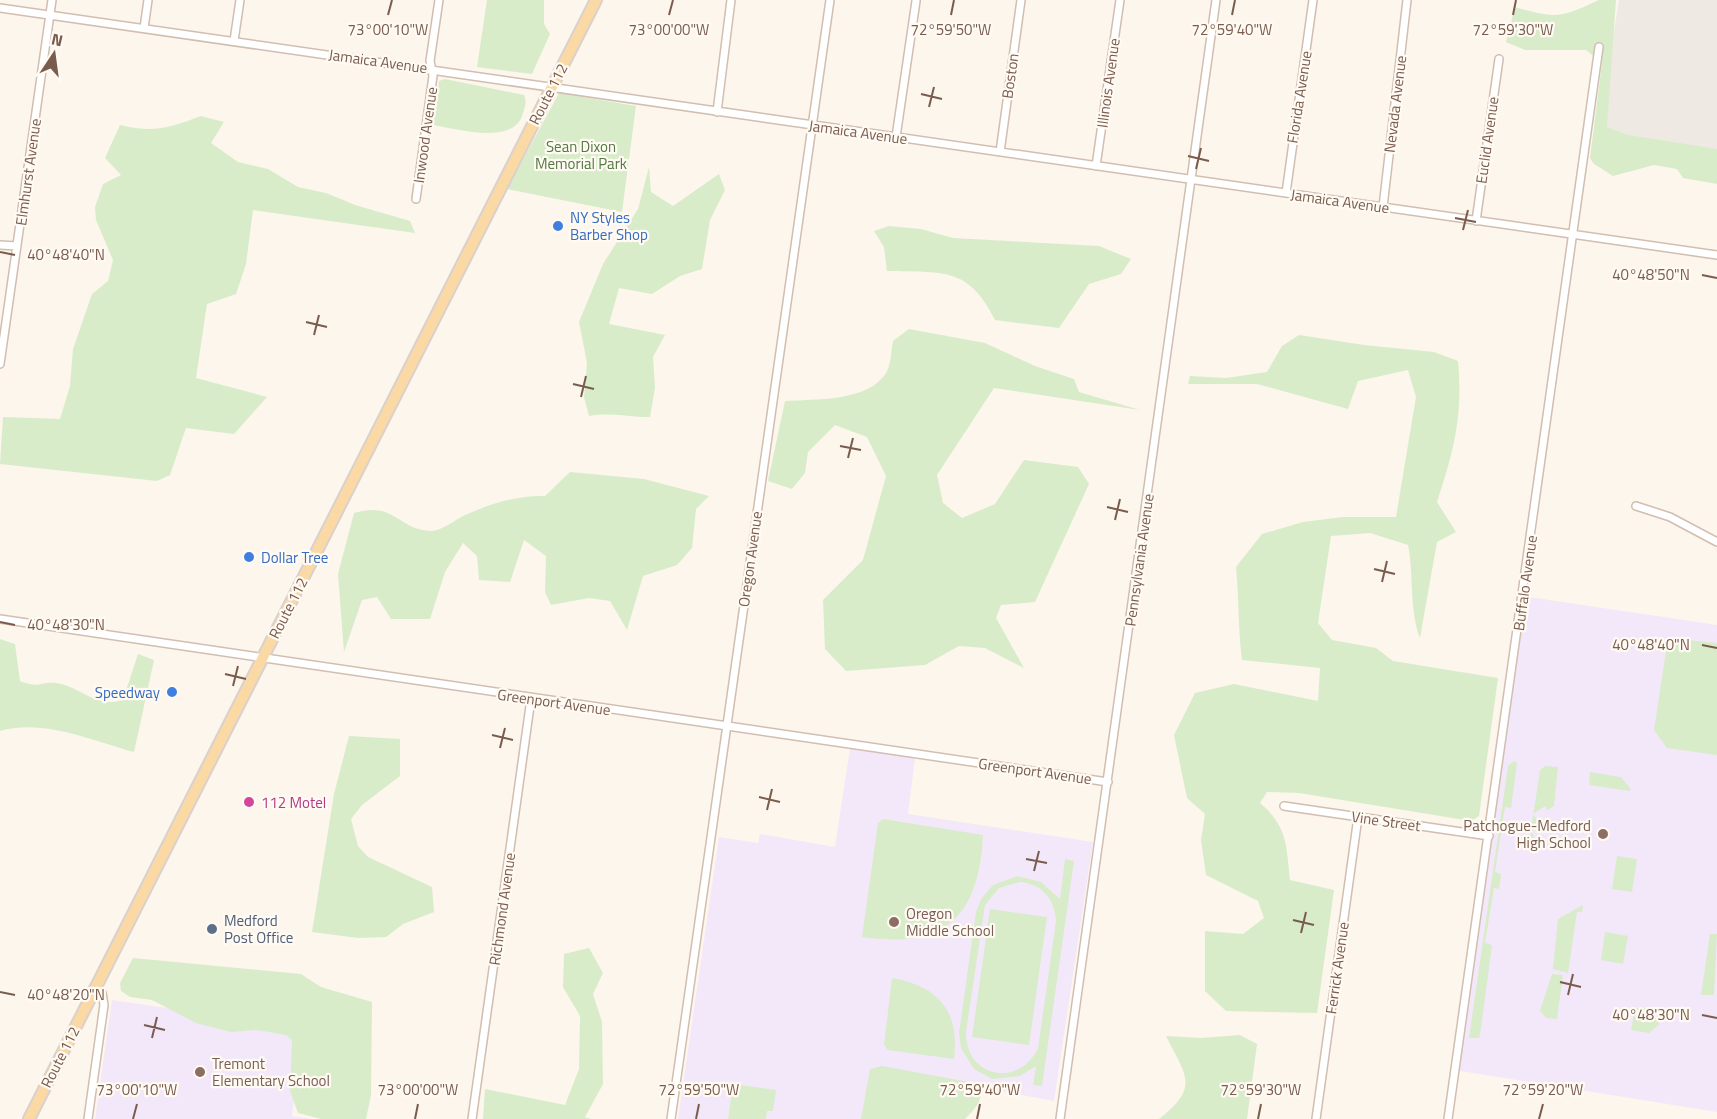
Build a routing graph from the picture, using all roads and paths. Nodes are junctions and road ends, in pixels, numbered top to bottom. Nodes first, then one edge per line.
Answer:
1 (52, 0) edge
2 (148, 0) edge
3 (240, 0) edge
4 (439, 0) edge
5 (596, 0) edge
6 (731, 0) edge
7 (830, 0) edge
8 (1021, 0) edge
9 (1120, 0) edge
10 (1216, 0) edge
11 (1313, 0) edge
12 (1407, 0) edge
13 (916, 1) edge
14 (0, 8) edge
15 (50, 15) junction
16 (144, 28) junction
17 (234, 41) junction
18 (1599, 47) dead end
19 (1499, 59) dead end
20 (432, 69) junction
21 (551, 87) junction
22 (717, 112) junction
23 (812, 125) junction
24 (896, 137) junction
25 (1000, 152) junction
26 (1096, 166) junction
27 (1192, 180) junction
28 (1286, 194) junction
29 (416, 199) dead end
30 (1383, 207) junction
31 (1476, 221) junction
32 (1573, 235) junction
33 (0, 245) edge
34 (17, 246) junction
35 (1717, 255) edge
36 (0, 364) edge
37 (1636, 506) dead end
38 (1717, 542) edge
39 (0, 620) edge
40 (263, 657) junction
41 (531, 699) junction
42 (727, 726) junction
43 (1108, 782) junction
44 (1284, 806) dead end
45 (1358, 818) junction
46 (1489, 836) junction
47 (96, 986) junction
48 (29, 1119) edge
49 (88, 1119) edge
50 (472, 1119) edge
51 (671, 1119) edge
52 (1060, 1119) edge
53 (1316, 1119) edge
54 (1448, 1119) edge

1 - 15 street, Elmhurst Avenue
2 - 16 street
3 - 17 street
4 - 20 street, Inwood Avenue
5 - 21 main road, Route 112
6 - 22 street
7 - 23 street, Oregon Avenue
8 - 25 street, Boston
9 - 26 street, Illinois Avenue
10 - 27 street, Pennsylvania Avenue
11 - 28 street, Florida Avenue
12 - 30 street, Nevada Avenue
13 - 24 street
14 - 15 street, Jamaica Avenue
15 - 16 street, Jamaica Avenue
15 - 34 street, Elmhurst Avenue
16 - 17 street, Jamaica Avenue
17 - 20 street, Jamaica Avenue
18 - 32 street, Buffalo Avenue
19 - 31 street, Euclid Avenue
20 - 21 street, Jamaica Avenue
20 - 29 street, Inwood Avenue
21 - 22 street, Jamaica Avenue
21 - 40 main road, Route 112
22 - 23 street, Jamaica Avenue
23 - 24 street, Jamaica Avenue
23 - 42 street, Oregon Avenue
24 - 25 street, Jamaica Avenue
25 - 26 street, Jamaica Avenue
26 - 27 street, Jamaica Avenue
27 - 28 street, Jamaica Avenue
27 - 43 street, Pennsylvania Avenue
28 - 30 street, Jamaica Avenue
30 - 31 street, Jamaica Avenue
31 - 32 street, Jamaica Avenue
32 - 35 street, Jamaica Avenue
32 - 46 street, Buffalo Avenue
33 - 34 street
34 - 36 street, Elmhurst Avenue
37 - 38 street
39 - 40 street, Greenport Avenue
40 - 41 street, Greenport Avenue
40 - 47 main road, Route 112
41 - 42 street, Greenport Avenue
41 - 50 street, Richmond Avenue
42 - 43 street, Greenport Avenue
42 - 51 street, Oregon Avenue
43 - 52 street, Pennsylvania Avenue
44 - 45 street, Vine Street
45 - 46 street, Vine Street
45 - 53 street, Ferrick Avenue
46 - 54 street, Buffalo Avenue
47 - 48 main road, Route 112
47 - 49 street

